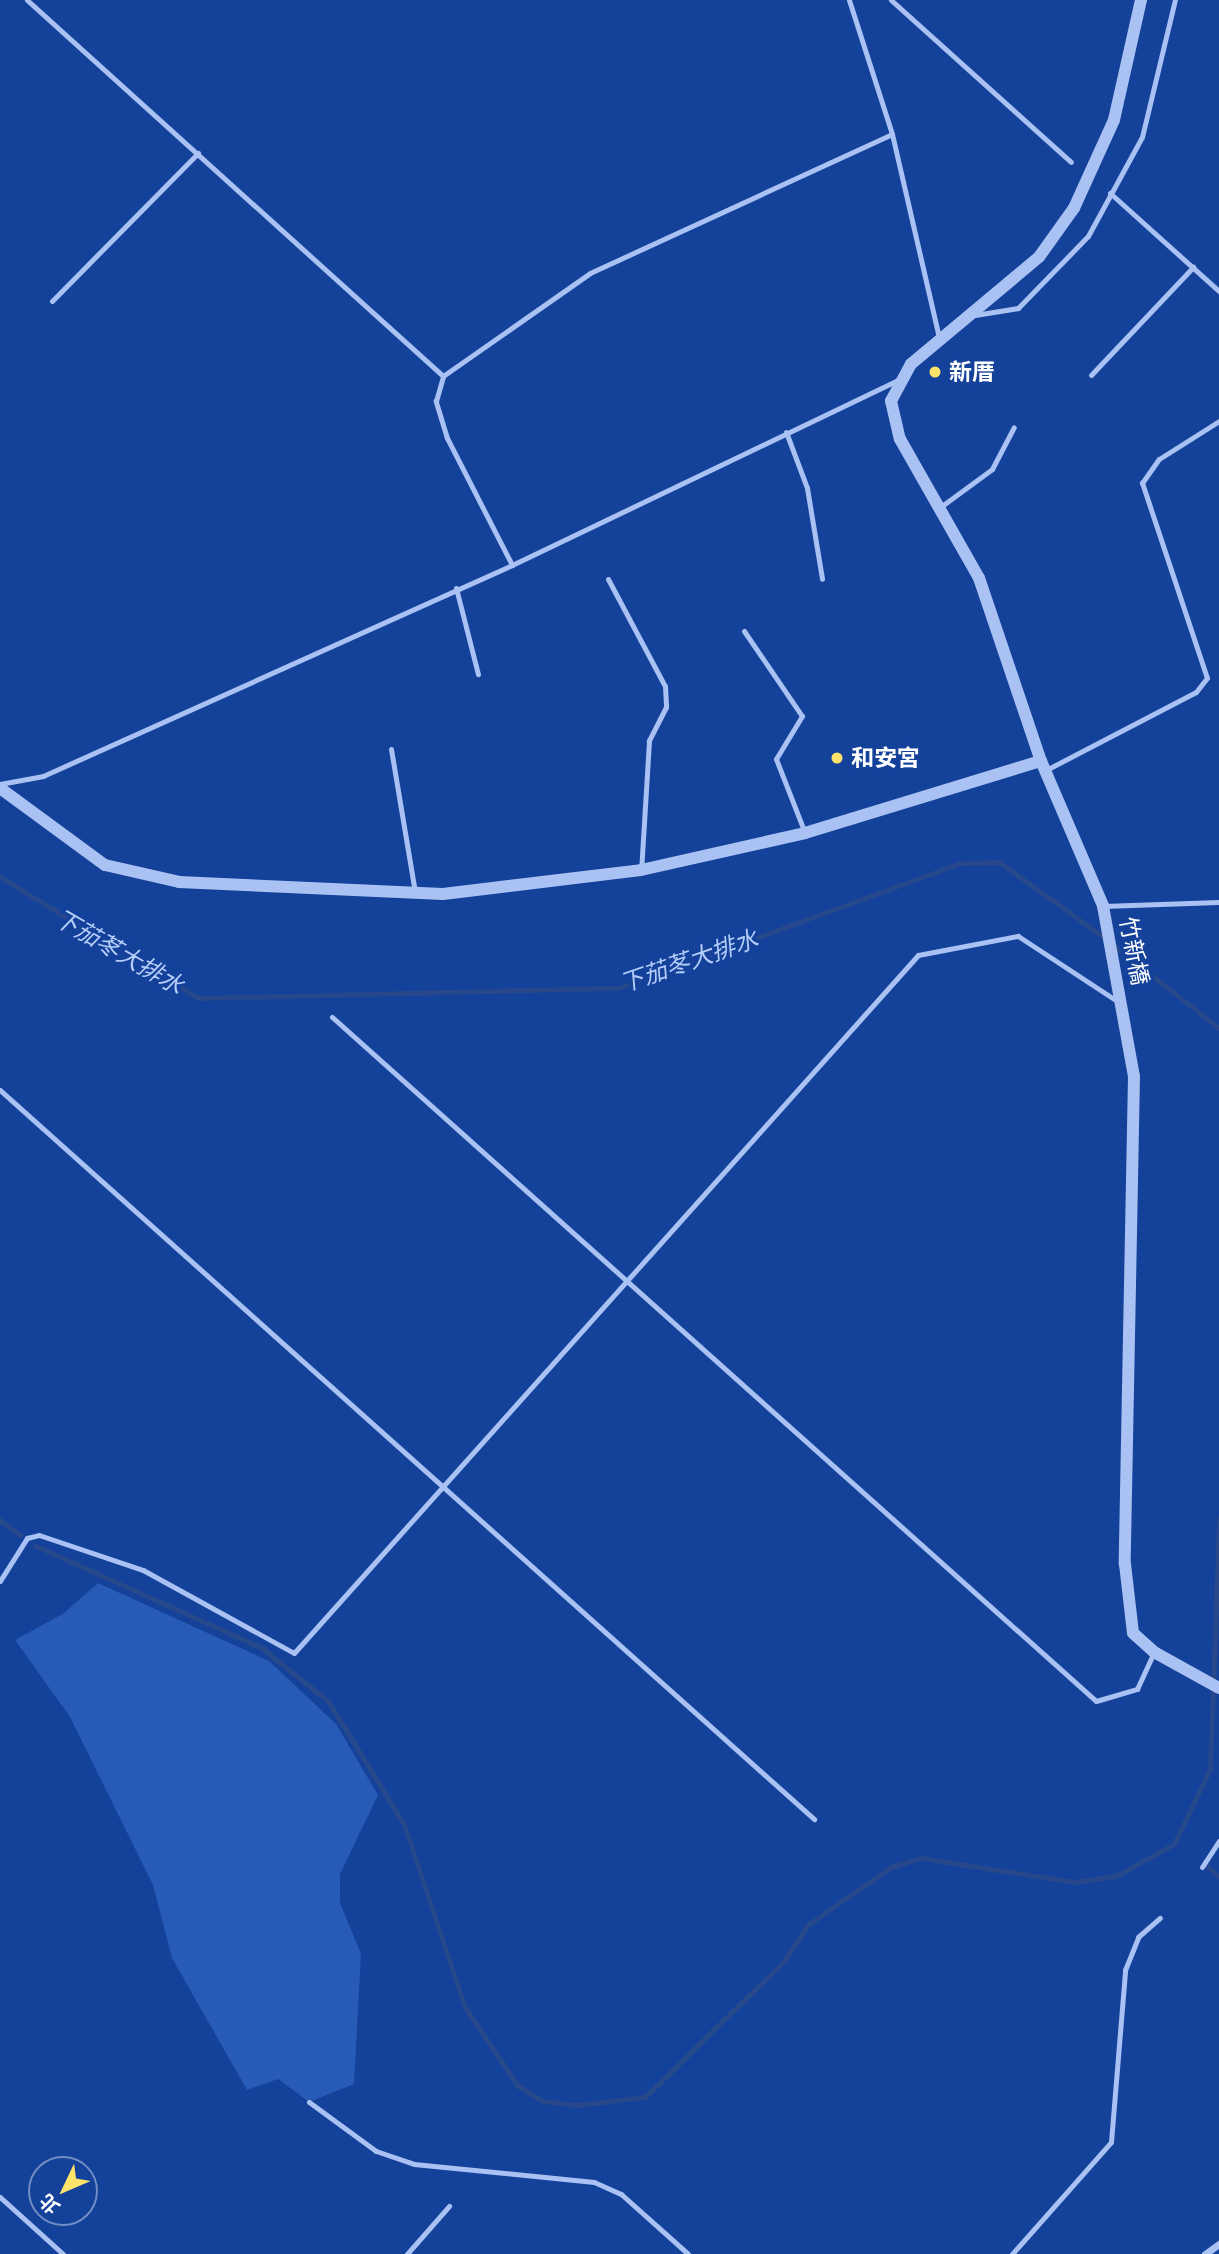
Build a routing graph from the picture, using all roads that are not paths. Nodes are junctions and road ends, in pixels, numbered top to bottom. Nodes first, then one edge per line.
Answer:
1 (27, 0) edge
2 (849, 0) edge
3 (891, 0) edge
4 (1141, 0) edge
5 (1175, 0) edge
6 (892, 134) junction
7 (198, 153) junction
8 (1071, 162) dead end
9 (1110, 193) junction
10 (1193, 267) junction
11 (1219, 291) edge
12 (52, 300) dead end
13 (969, 316) junction
14 (939, 341) junction
15 (1091, 375) dead end
16 (443, 376) junction
17 (898, 380) junction
18 (1219, 421) edge
19 (1014, 428) dead end
20 (786, 432) junction
21 (939, 508) junction
22 (512, 565) junction
23 (608, 579) dead end
24 (822, 579) dead end
25 (456, 588) junction
26 (744, 631) dead end
27 (478, 674) dead end
28 (391, 750) dead end
29 (1043, 766) junction
30 (0, 786) edge
31 (805, 833) junction
32 (641, 870) junction
33 (415, 893) junction
34 (1219, 902) edge
35 (1103, 906) junction
36 (1123, 1004) junction
37 (332, 1017) dead end
38 (0, 1090) edge
39 (629, 1282) junction
40 (442, 1488) junction
41 (0, 1581) edge
42 (1154, 1652) junction
43 (1219, 1688) edge
44 (814, 1819) dead end
45 (1219, 1841) edge
46 (1202, 1867) dead end
47 (1160, 1918) dead end
48 (309, 2102) dead end
49 (0, 2197) edge
50 (449, 2206) dead end
51 (1219, 2244) edge
52 (63, 2254) edge
53 (407, 2254) edge
54 (688, 2254) edge
55 (1012, 2254) edge
56 (1205, 2254) edge

1 - 7 lane
2 - 6 lane
3 - 8 lane
4 - 13 street
5 - 9 lane
6 - 14 lane
6 - 16 lane
7 - 12 lane
7 - 16 lane
9 - 10 lane
9 - 13 lane
10 - 11 lane
10 - 15 lane
13 - 14 street
14 - 17 street
16 - 22 lane
17 - 20 lane
17 - 21 street, 竹新橋
18 - 29 lane
19 - 21 lane
20 - 22 lane
20 - 24 lane
21 - 29 street, 竹新橋
22 - 25 lane
23 - 32 lane
25 - 27 lane
25 - 30 lane
26 - 31 lane
28 - 33 lane
29 - 31 street
29 - 35 street, 竹新橋
30 - 33 street
31 - 32 street
32 - 33 street
34 - 35 lane
35 - 36 street, 竹新橋
36 - 39 lane
36 - 42 street, 竹新橋
37 - 39 lane
38 - 40 lane
39 - 40 lane
39 - 42 lane
40 - 41 lane
40 - 44 lane
42 - 43 street
45 - 46 lane
47 - 55 lane
48 - 54 lane
49 - 52 lane
50 - 53 lane
51 - 56 street

